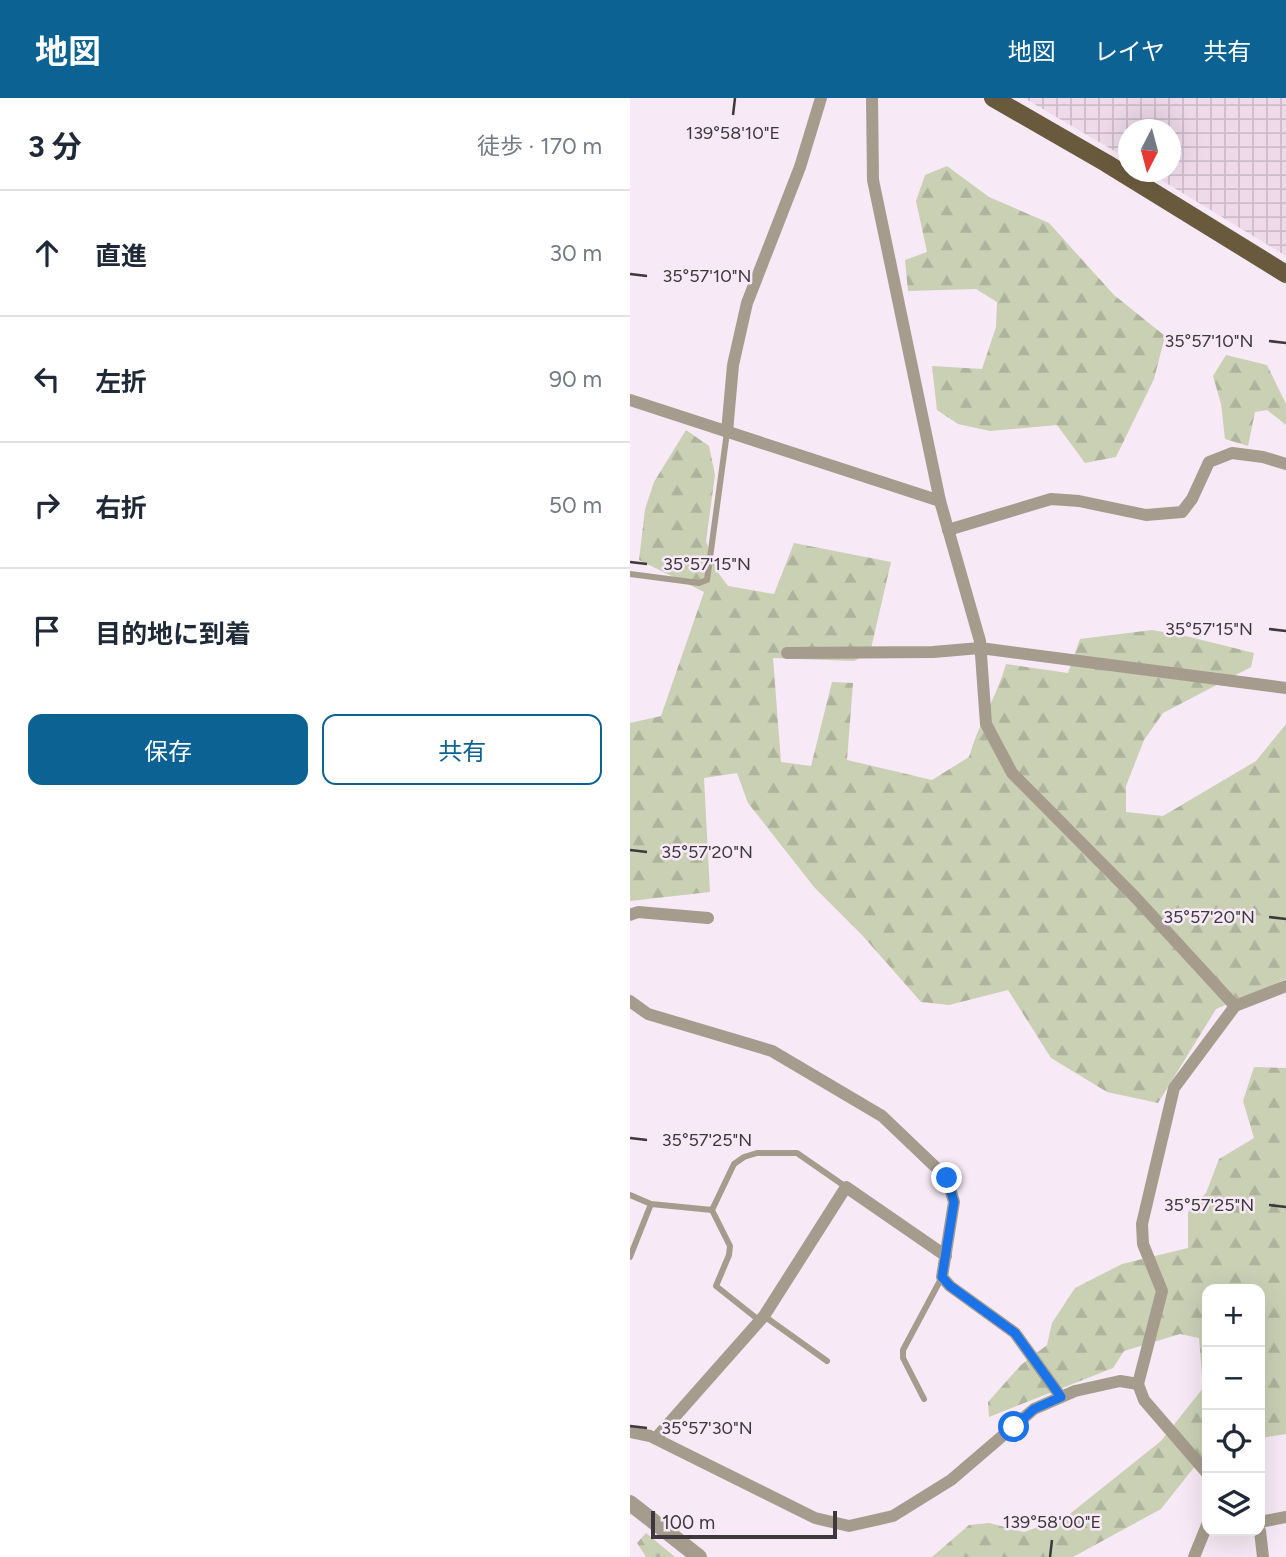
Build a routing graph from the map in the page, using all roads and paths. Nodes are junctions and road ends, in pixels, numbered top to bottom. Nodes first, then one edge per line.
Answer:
1 (821, 98) edge
2 (872, 98) edge
3 (993, 98) edge
4 (1286, 274) edge
5 (630, 400) edge
6 (727, 432) junction
7 (1286, 464) edge
8 (940, 501) junction
9 (948, 530) junction
10 (630, 574) edge
11 (980, 648) junction
12 (787, 653) dead end
13 (1286, 688) edge
14 (630, 915) edge
15 (708, 918) dead end
16 (1286, 986) edge
17 (630, 1001) edge
18 (1235, 1006) junction
19 (846, 1187) junction
20 (630, 1195) edge
21 (652, 1204) junction
22 (712, 1210) junction
23 (946, 1256) junction
24 (630, 1257) edge
25 (942, 1277) junction
26 (762, 1319) junction
27 (827, 1362) dead end
28 (1138, 1384) junction
29 (1061, 1397) junction
30 (924, 1399) dead end
31 (630, 1432) edge
32 (656, 1438) junction
33 (1202, 1467) edge
34 (630, 1503) edge
35 (1286, 1517) edge
36 (1265, 1521) edge
37 (1203, 1536) edge
38 (1261, 1536) edge
39 (699, 1557) edge
40 (1194, 1557) edge
41 (1263, 1557) edge

1 - 6 street
2 - 8 street
3 - 4 main road
5 - 6 street
6 - 8 street
6 - 10 lane
7 - 9 street
8 - 9 street
9 - 11 street
11 - 12 street
11 - 13 street
11 - 18 street
14 - 15 street
16 - 18 street
17 - 23 street
18 - 28 street
19 - 22 lane
19 - 23 street
19 - 26 street
20 - 21 lane
21 - 22 lane
21 - 24 lane
22 - 26 lane
23 - 25 street
25 - 29 street
25 - 30 lane
26 - 27 lane
26 - 32 street
28 - 29 street
28 - 33 street
29 - 32 street
31 - 32 street
34 - 39 street
35 - 36 street
37 - 40 street
38 - 41 street

